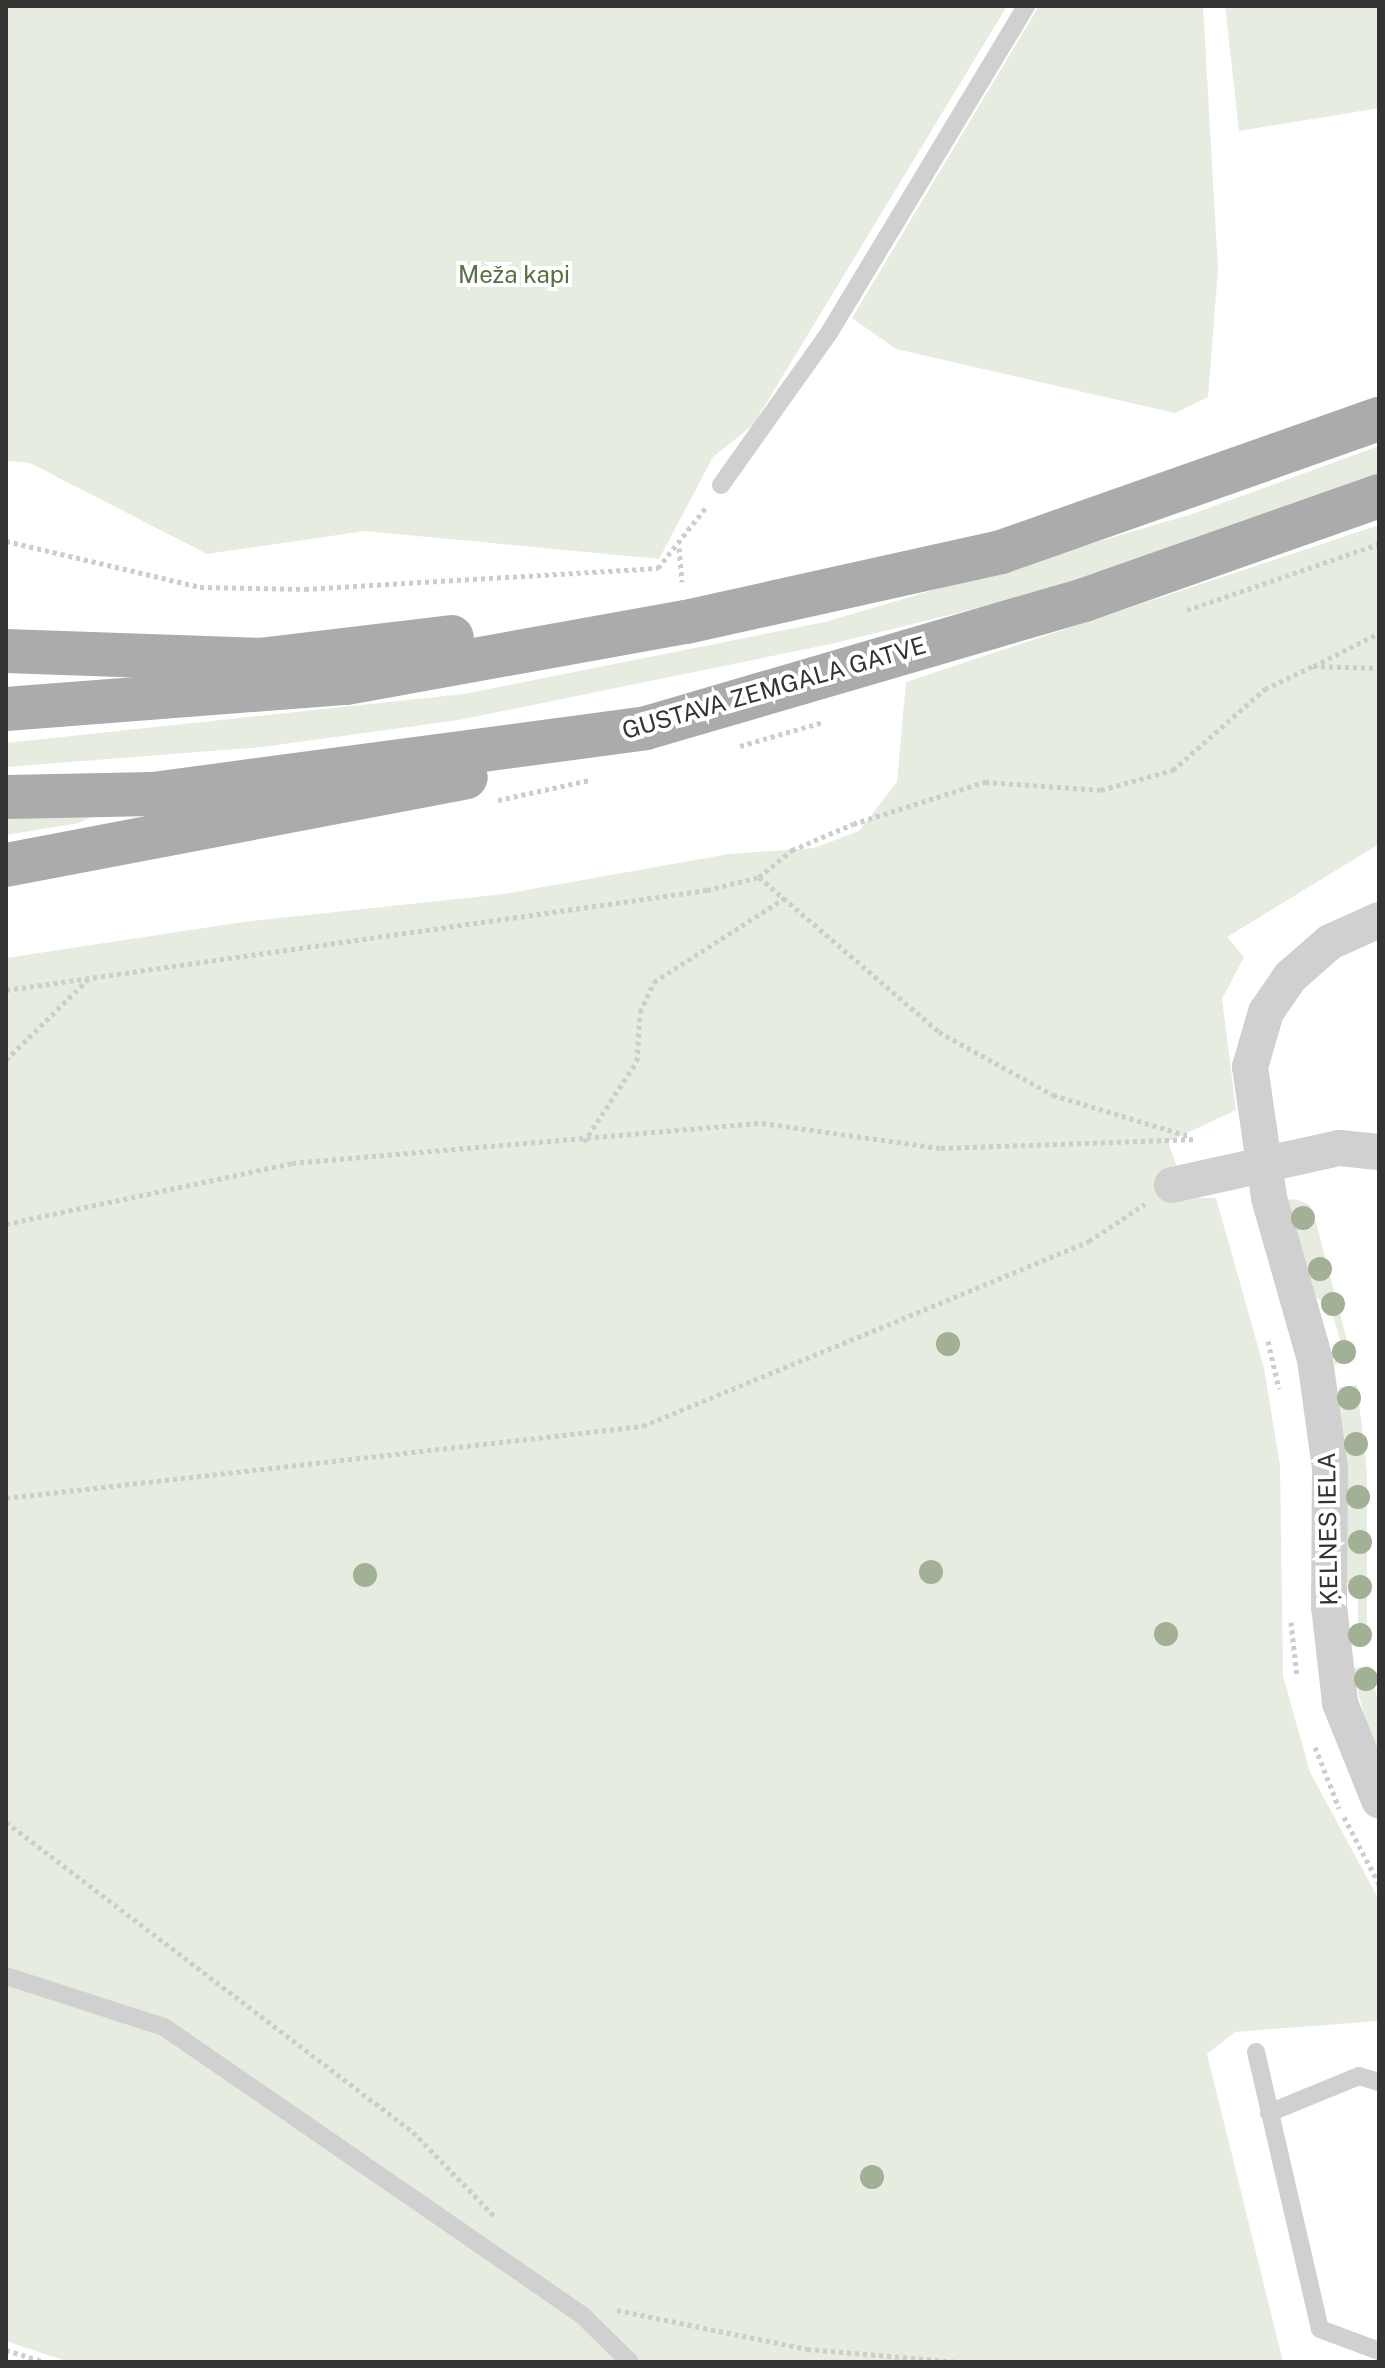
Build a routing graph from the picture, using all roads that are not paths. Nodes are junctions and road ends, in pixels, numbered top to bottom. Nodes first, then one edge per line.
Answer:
1 (1026, 6) edge
2 (1379, 419) edge
3 (721, 485) road end
4 (1379, 496) edge
5 (686, 622) junction
6 (6, 651) edge
7 (6, 709) edge
8 (646, 728) junction
9 (6, 797) edge
10 (6, 865) edge
11 (1379, 920) edge
12 (1379, 1152) edge
13 (1261, 1162) junction
14 (1172, 1185) road end
15 (1379, 1800) edge
16 (6, 1976) edge
17 (1256, 2052) dead end
18 (1379, 2082) edge
19 (1269, 2113) junction
20 (1379, 2351) edge
21 (630, 2362) edge

1 - 3 lane
2 - 5 main road
4 - 8 main road, GUSTAVA ZEMGALA GATVE
5 - 6 main road
5 - 7 main road
8 - 9 main road, GUSTAVA ZEMGALA GATVE
8 - 10 main road
11 - 13 street, ĶELNES IELA
12 - 13 street
13 - 14 street
13 - 15 street, ĶELNES IELA
16 - 21 lane
17 - 19 lane
18 - 19 lane
19 - 20 lane

